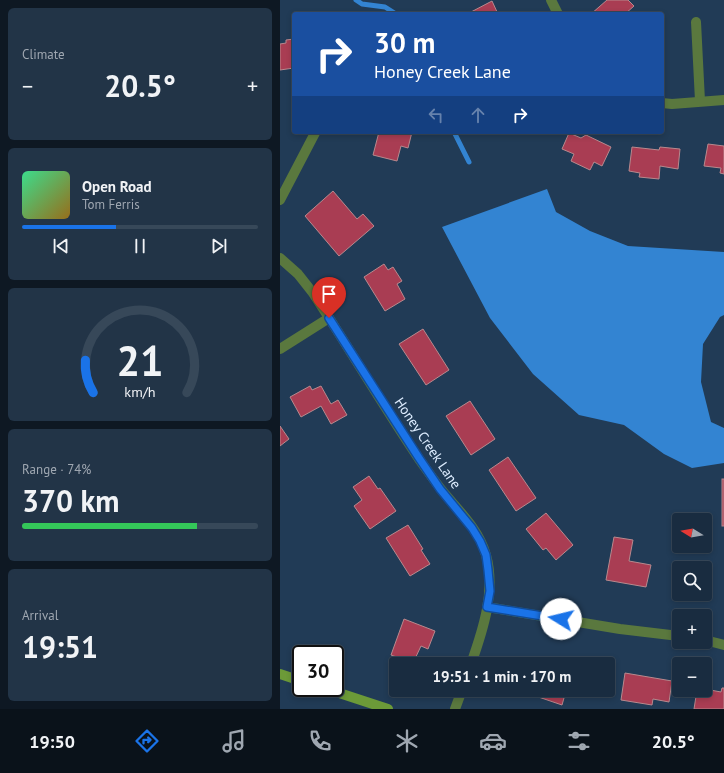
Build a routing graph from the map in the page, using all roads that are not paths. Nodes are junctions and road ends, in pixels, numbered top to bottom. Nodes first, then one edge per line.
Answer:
1 (551, 0) edge
2 (557, 12) edge
3 (696, 22) dead end
4 (724, 100) edge
5 (700, 101) junction
6 (664, 103) edge
7 (314, 134) edge
8 (280, 200) edge
9 (280, 258) edge
10 (329, 318) junction
11 (280, 349) edge
12 (487, 607) junction
13 (672, 635) edge
14 (712, 642) edge
15 (724, 645) edge
16 (473, 657) edge
17 (280, 674) edge
18 (292, 678) edge
19 (344, 695) edge
20 (459, 697) edge
21 (388, 709) edge
22 (455, 709) edge

1 - 2 street
3 - 5 street
4 - 5 street
5 - 6 street
7 - 8 street
9 - 10 street, Honey Creek Lane
10 - 11 street
10 - 12 street, Honey Creek Lane
12 - 13 street
12 - 16 street, Honey Creek Lane
14 - 15 street
17 - 18 main road
19 - 21 main road
20 - 22 street

